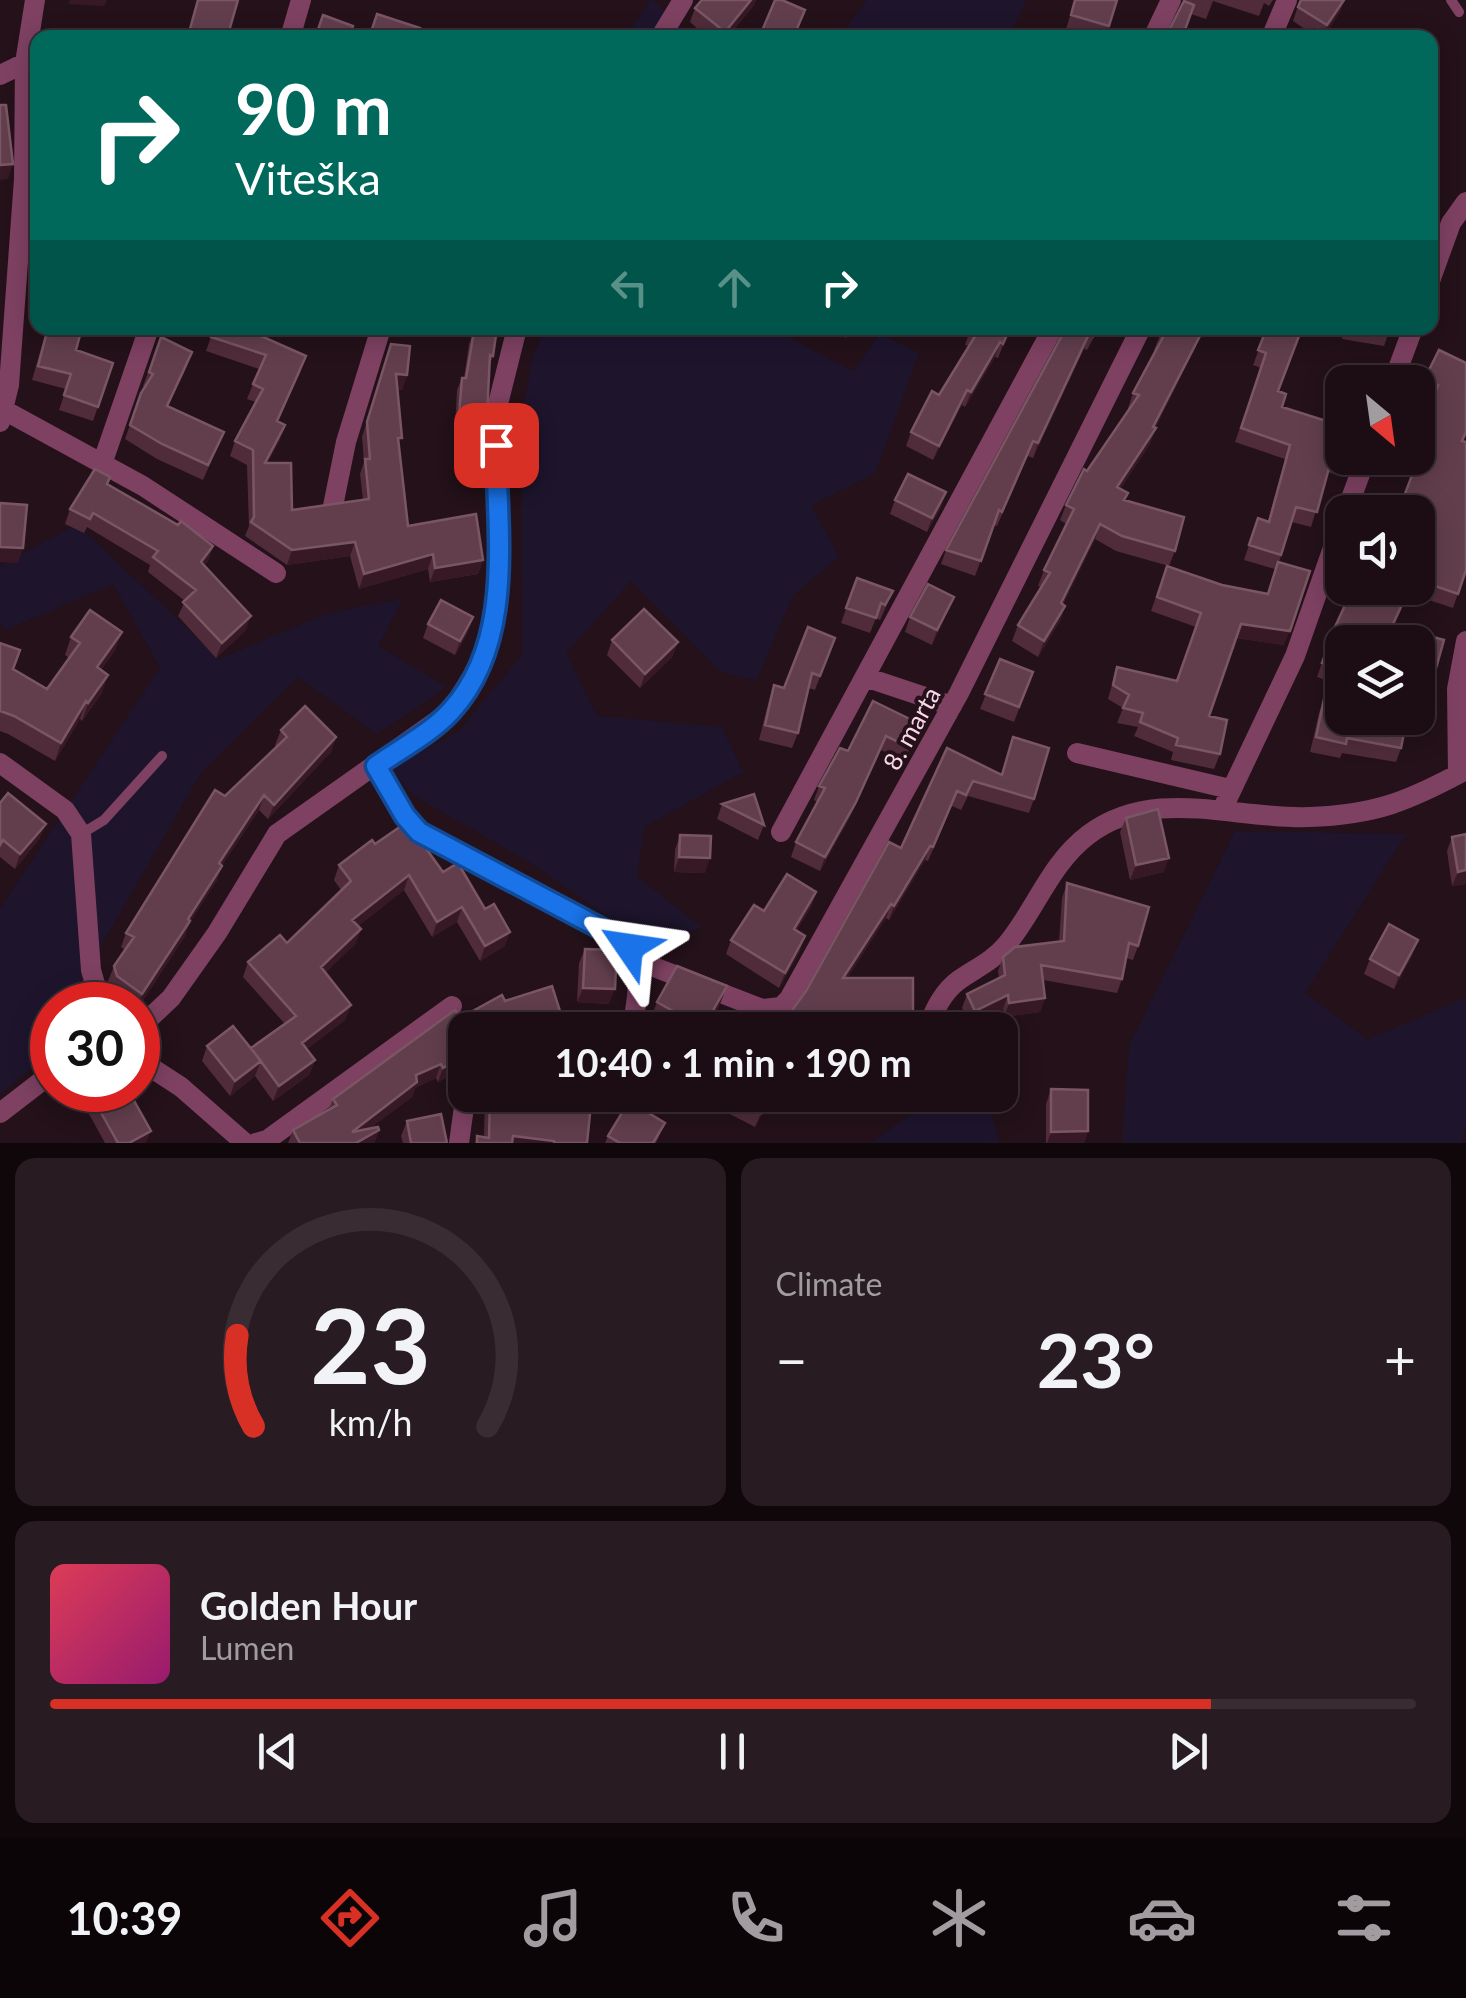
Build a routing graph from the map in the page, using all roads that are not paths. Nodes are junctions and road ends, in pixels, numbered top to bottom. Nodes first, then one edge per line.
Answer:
1 (35, 0) edge
2 (301, 0) edge
3 (682, 0) edge
4 (1171, 0) edge
5 (1288, 0) edge
6 (1451, 0) edge
7 (1459, 12) dead end
8 (30, 30) edge
9 (292, 30) edge
10 (665, 30) edge
11 (1157, 30) edge
12 (1274, 30) edge
13 (30, 32) edge
14 (25, 63) junction
15 (0, 74) edge
16 (1466, 202) edge
17 (1438, 259) edge
18 (148, 335) edge
19 (378, 335) edge
20 (515, 335) edge
21 (1049, 335) edge
22 (1137, 335) edge
23 (1410, 335) edge
24 (1399, 365) edge
25 (2, 416) edge
26 (102, 464) junction
27 (333, 506) edge
28 (1325, 570) edge
29 (276, 573) dead end
30 (1466, 642) edge
31 (864, 677) junction
32 (952, 706) junction
33 (1077, 753) dead end
34 (162, 756) dead end
35 (0, 763) edge
36 (376, 766) junction
37 (1462, 772) edge
38 (1230, 788) junction
39 (1222, 810) junction
40 (781, 832) dead end
41 (81, 834) junction
42 (636, 960) junction
43 (94, 982) edge
44 (160, 1006) edge
45 (452, 1006) edge
46 (634, 1012) edge
47 (936, 1012) edge
48 (160, 1073) edge
49 (30, 1090) edge
50 (463, 1112) edge
51 (0, 1113) edge
52 (244, 1143) edge
53 (256, 1143) edge
54 (459, 1143) edge

1 - 8 street
2 - 9 street
3 - 10 street
4 - 11 street
5 - 12 street
6 - 7 lane
13 - 14 street
14 - 15 street
14 - 25 street
16 - 17 street
18 - 26 street
19 - 27 street
20 - 36 street
21 - 31 street
22 - 32 street, 8. marta
23 - 24 street
25 - 26 street
26 - 29 street
28 - 38 street
30 - 37 street
31 - 32 street
31 - 40 street
32 - 42 street, 8. marta
33 - 38 street
34 - 41 lane
35 - 41 street
36 - 42 street
36 - 44 street
37 - 39 street
38 - 39 street
39 - 47 street
41 - 43 street
42 - 46 street
45 - 53 street
48 - 52 street
49 - 51 street
50 - 54 street

